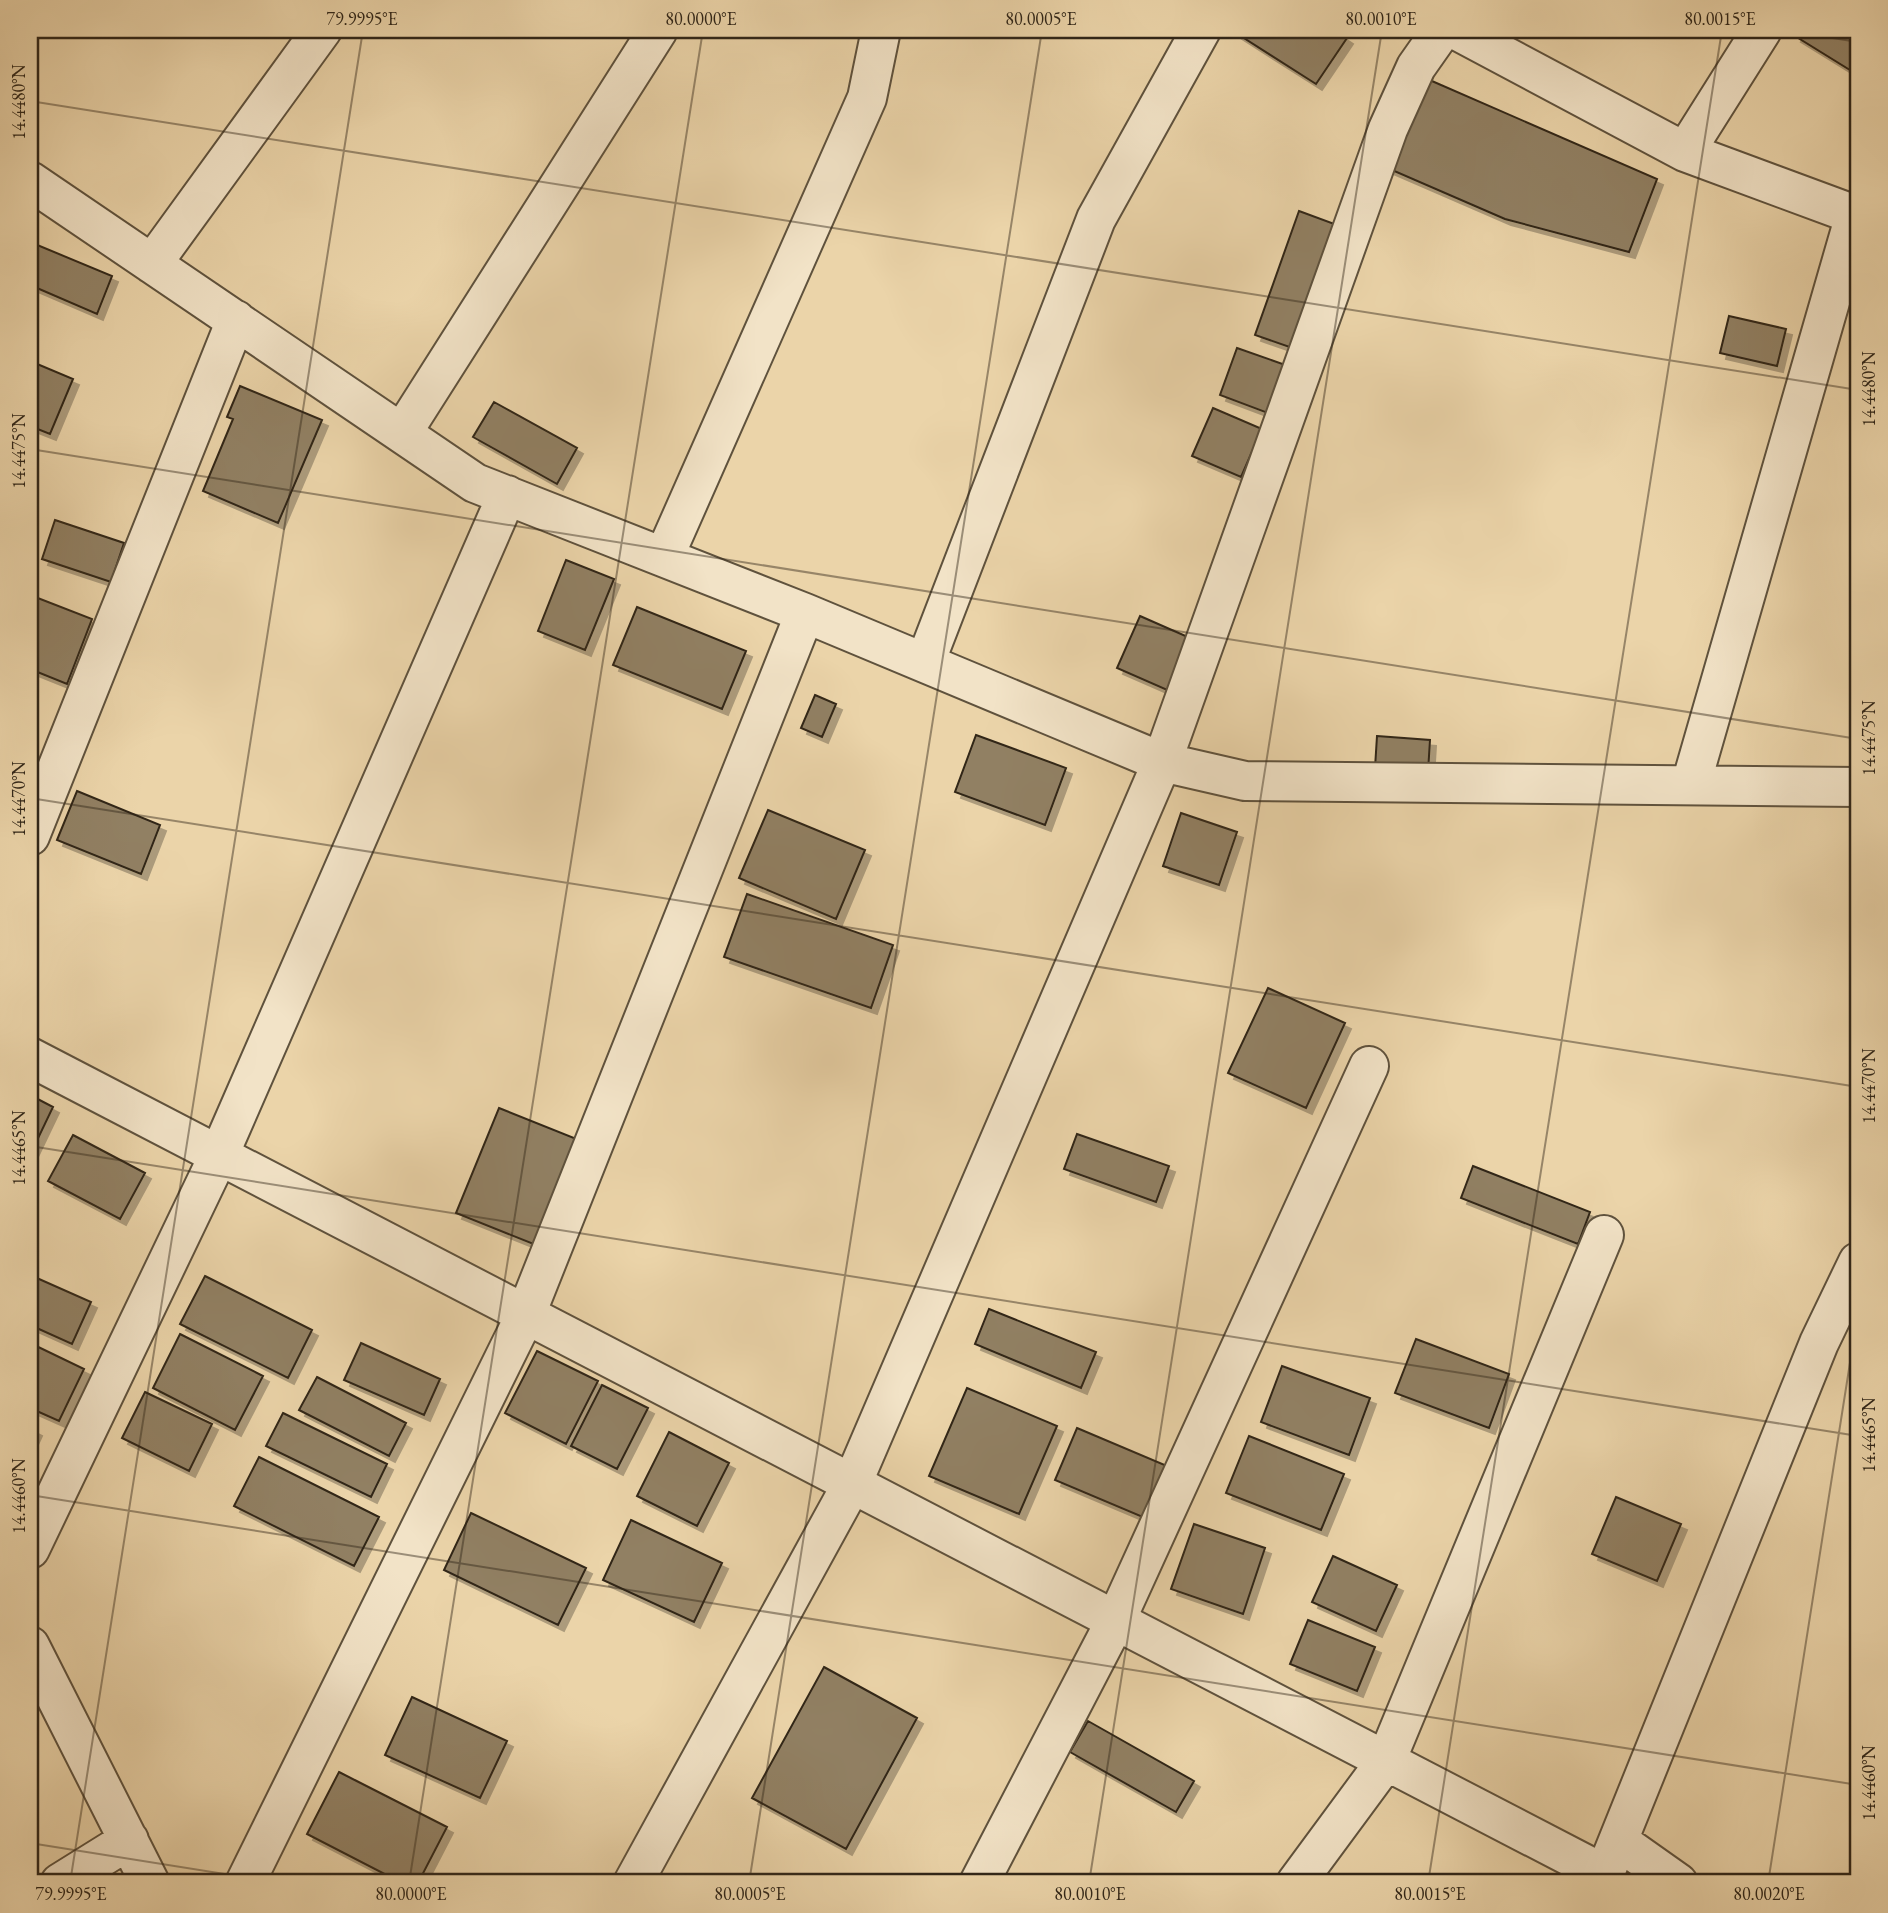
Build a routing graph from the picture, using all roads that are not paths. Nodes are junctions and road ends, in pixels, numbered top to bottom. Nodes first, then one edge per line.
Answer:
1 (322, 30) edge
2 (658, 30) edge
3 (881, 30) edge
4 (1201, 30) edge
5 (1441, 30) edge
6 (1457, 30) edge
7 (1762, 30) edge
8 (1685, 152) junction
9 (30, 181) edge
10 (1857, 216) edge
11 (152, 264) junction
12 (236, 320) junction
13 (402, 433) junction
14 (507, 495) junction
15 (664, 557) junction
16 (805, 613) junction
17 (925, 663) junction
18 (1161, 762) junction
19 (1691, 784) junction
20 (1858, 786) edge
21 (30, 836) edge
22 (30, 1057) edge
23 (1369, 1066) dead end
24 (219, 1155) junction
25 (1604, 1236) dead end
26 (1858, 1262) edge
27 (526, 1314) junction
28 (852, 1484) junction
29 (30, 1549) edge
30 (1116, 1620) junction
31 (30, 1646) edge
32 (1386, 1761) junction
33 (129, 1840) junction
34 (1609, 1867) edge
35 (60, 1883) edge
36 (150, 1883) edge
37 (245, 1883) edge
38 (632, 1883) edge
39 (979, 1883) edge
40 (1296, 1883) edge
41 (1678, 1883) edge

1 - 11 street
2 - 13 street
3 - 15 street
4 - 17 street
5 - 18 street
6 - 8 street
7 - 8 street
8 - 10 street
9 - 11 street
10 - 19 street
11 - 12 street
12 - 13 street
12 - 21 street
13 - 14 street
14 - 15 street
14 - 24 street
15 - 16 street
16 - 17 street
16 - 27 street
17 - 18 street
18 - 19 street
18 - 28 street
19 - 20 street
22 - 24 street
23 - 30 street
24 - 27 street
24 - 29 street
25 - 32 street
26 - 34 street
27 - 28 street
27 - 37 street
28 - 30 street
28 - 38 street
30 - 32 street
30 - 39 street
31 - 33 street
32 - 34 street
32 - 40 street
33 - 35 street
33 - 36 street
34 - 41 street

